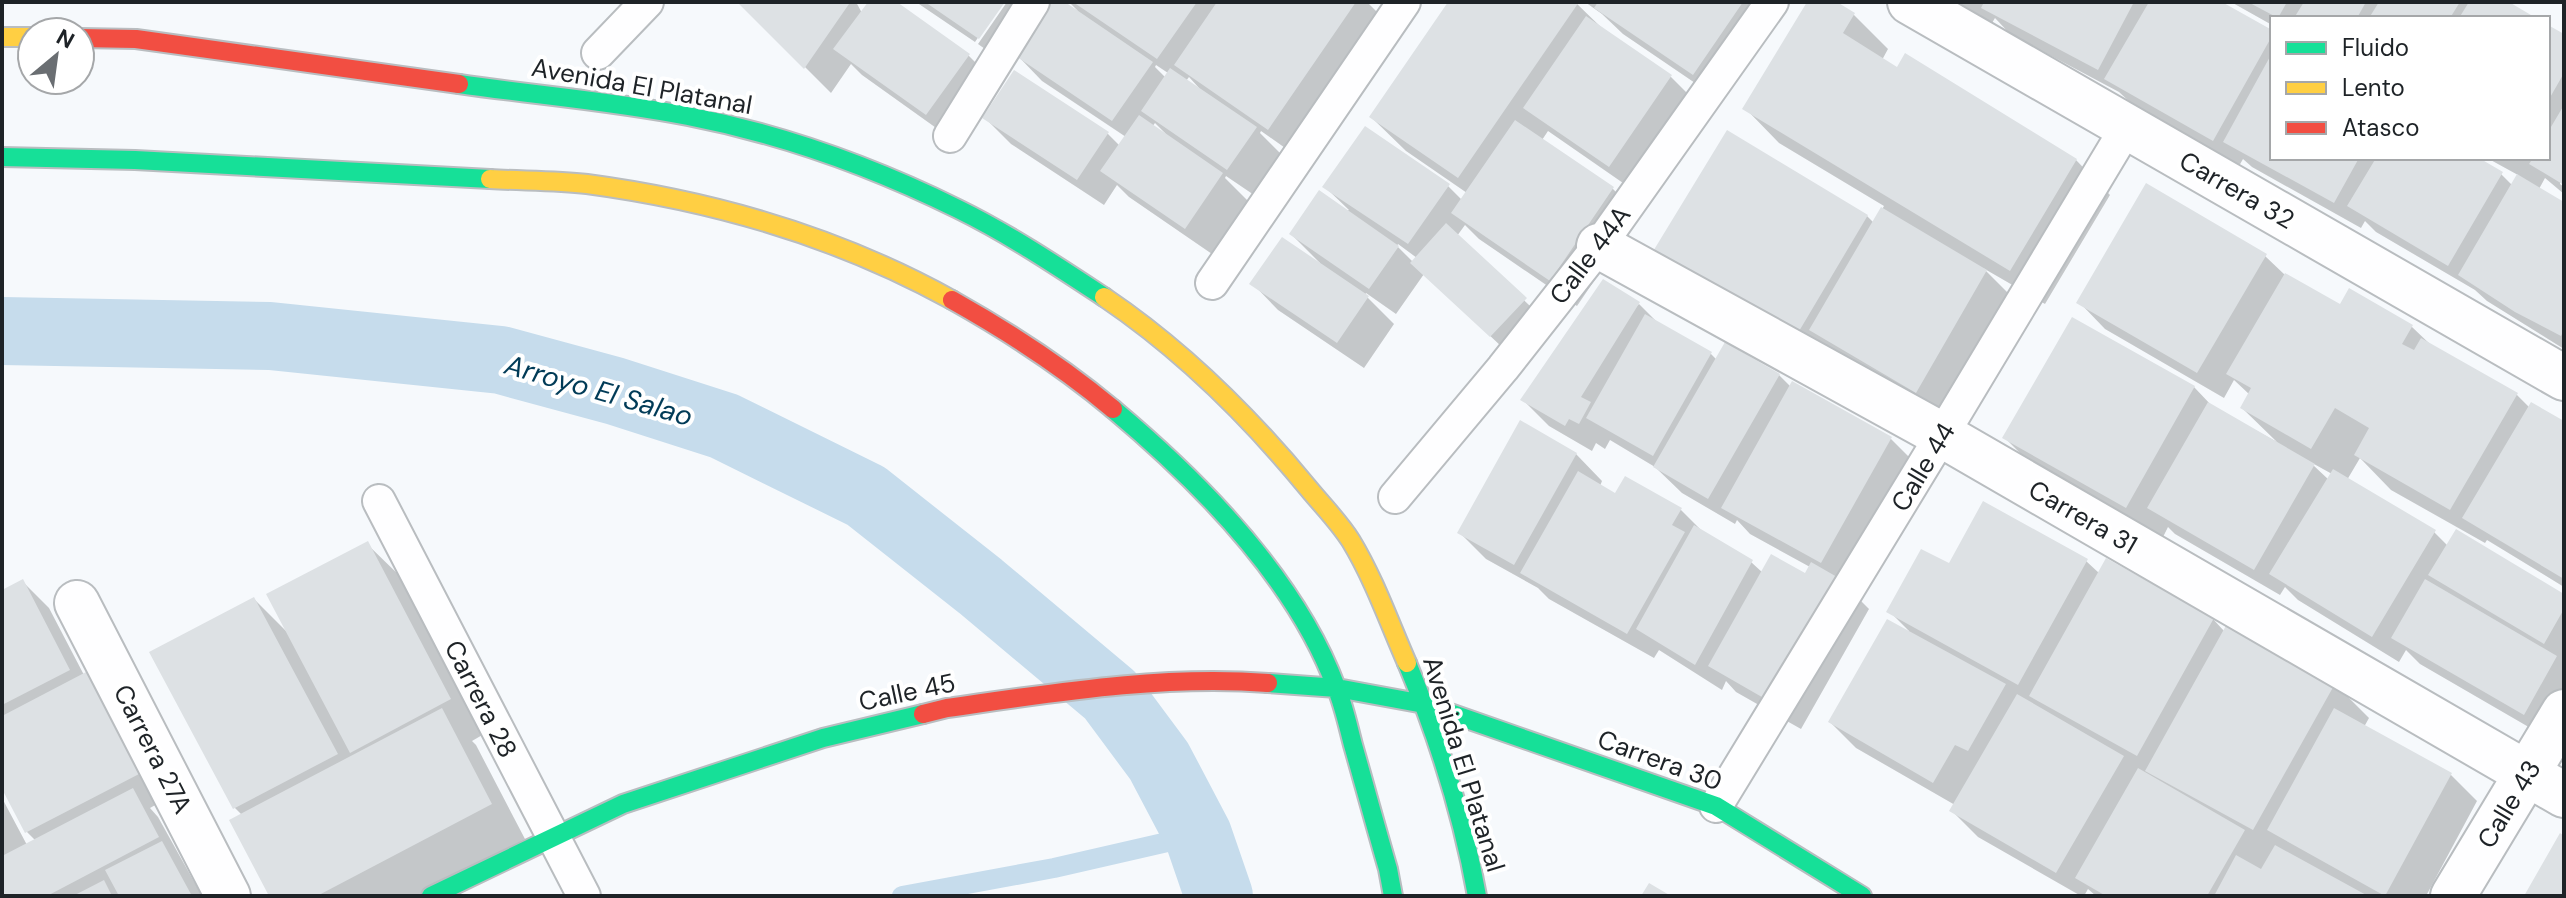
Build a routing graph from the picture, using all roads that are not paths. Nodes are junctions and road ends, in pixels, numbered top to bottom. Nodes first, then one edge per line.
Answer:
1 (647, 2) edge
2 (1033, 2) edge
3 (1404, 2) edge
4 (1772, 2) edge
5 (1910, 2) edge
6 (96, 38) edge
7 (598, 53) dead end
8 (2127, 127) junction
9 (950, 136) dead end
10 (2, 157) edge
11 (1599, 246) junction
12 (1212, 283) dead end
13 (2564, 378) edge
14 (1942, 435) junction
15 (1395, 497) dead end
16 (379, 501) dead end
17 (77, 603) dead end
18 (1337, 688) junction
19 (1424, 704) junction
20 (2564, 712) edge
21 (2546, 784) edge
22 (1716, 806) junction
23 (553, 837) junction
24 (228, 896) edge
25 (431, 896) edge
26 (584, 896) edge
27 (1393, 896) edge
28 (1477, 896) edge
29 (1862, 896) edge
30 (2453, 896) edge

1 - 7 lane
2 - 9 lane
3 - 12 lane
4 - 11 lane, Calle 44A
5 - 8 street, Carrera 32
6 - 19 main road, Avenida El Platanal
8 - 13 street, Carrera 32
8 - 14 lane, Calle 44
10 - 18 main road
11 - 14 street, Carrera 31
11 - 15 lane, Calle 44A
14 - 21 street, Carrera 31
14 - 22 lane, Calle 44
16 - 23 lane, Carrera 28
17 - 24 street, Carrera 27A
18 - 19 main road, Calle 45
18 - 23 main road, Calle 45
18 - 27 main road
19 - 22 main road, Carrera 30
19 - 28 main road, Avenida El Platanal
20 - 21 street, Calle 43
21 - 30 street, Calle 43
22 - 29 main road, Carrera 30
23 - 25 main road, Calle 45
23 - 26 lane, Carrera 28

